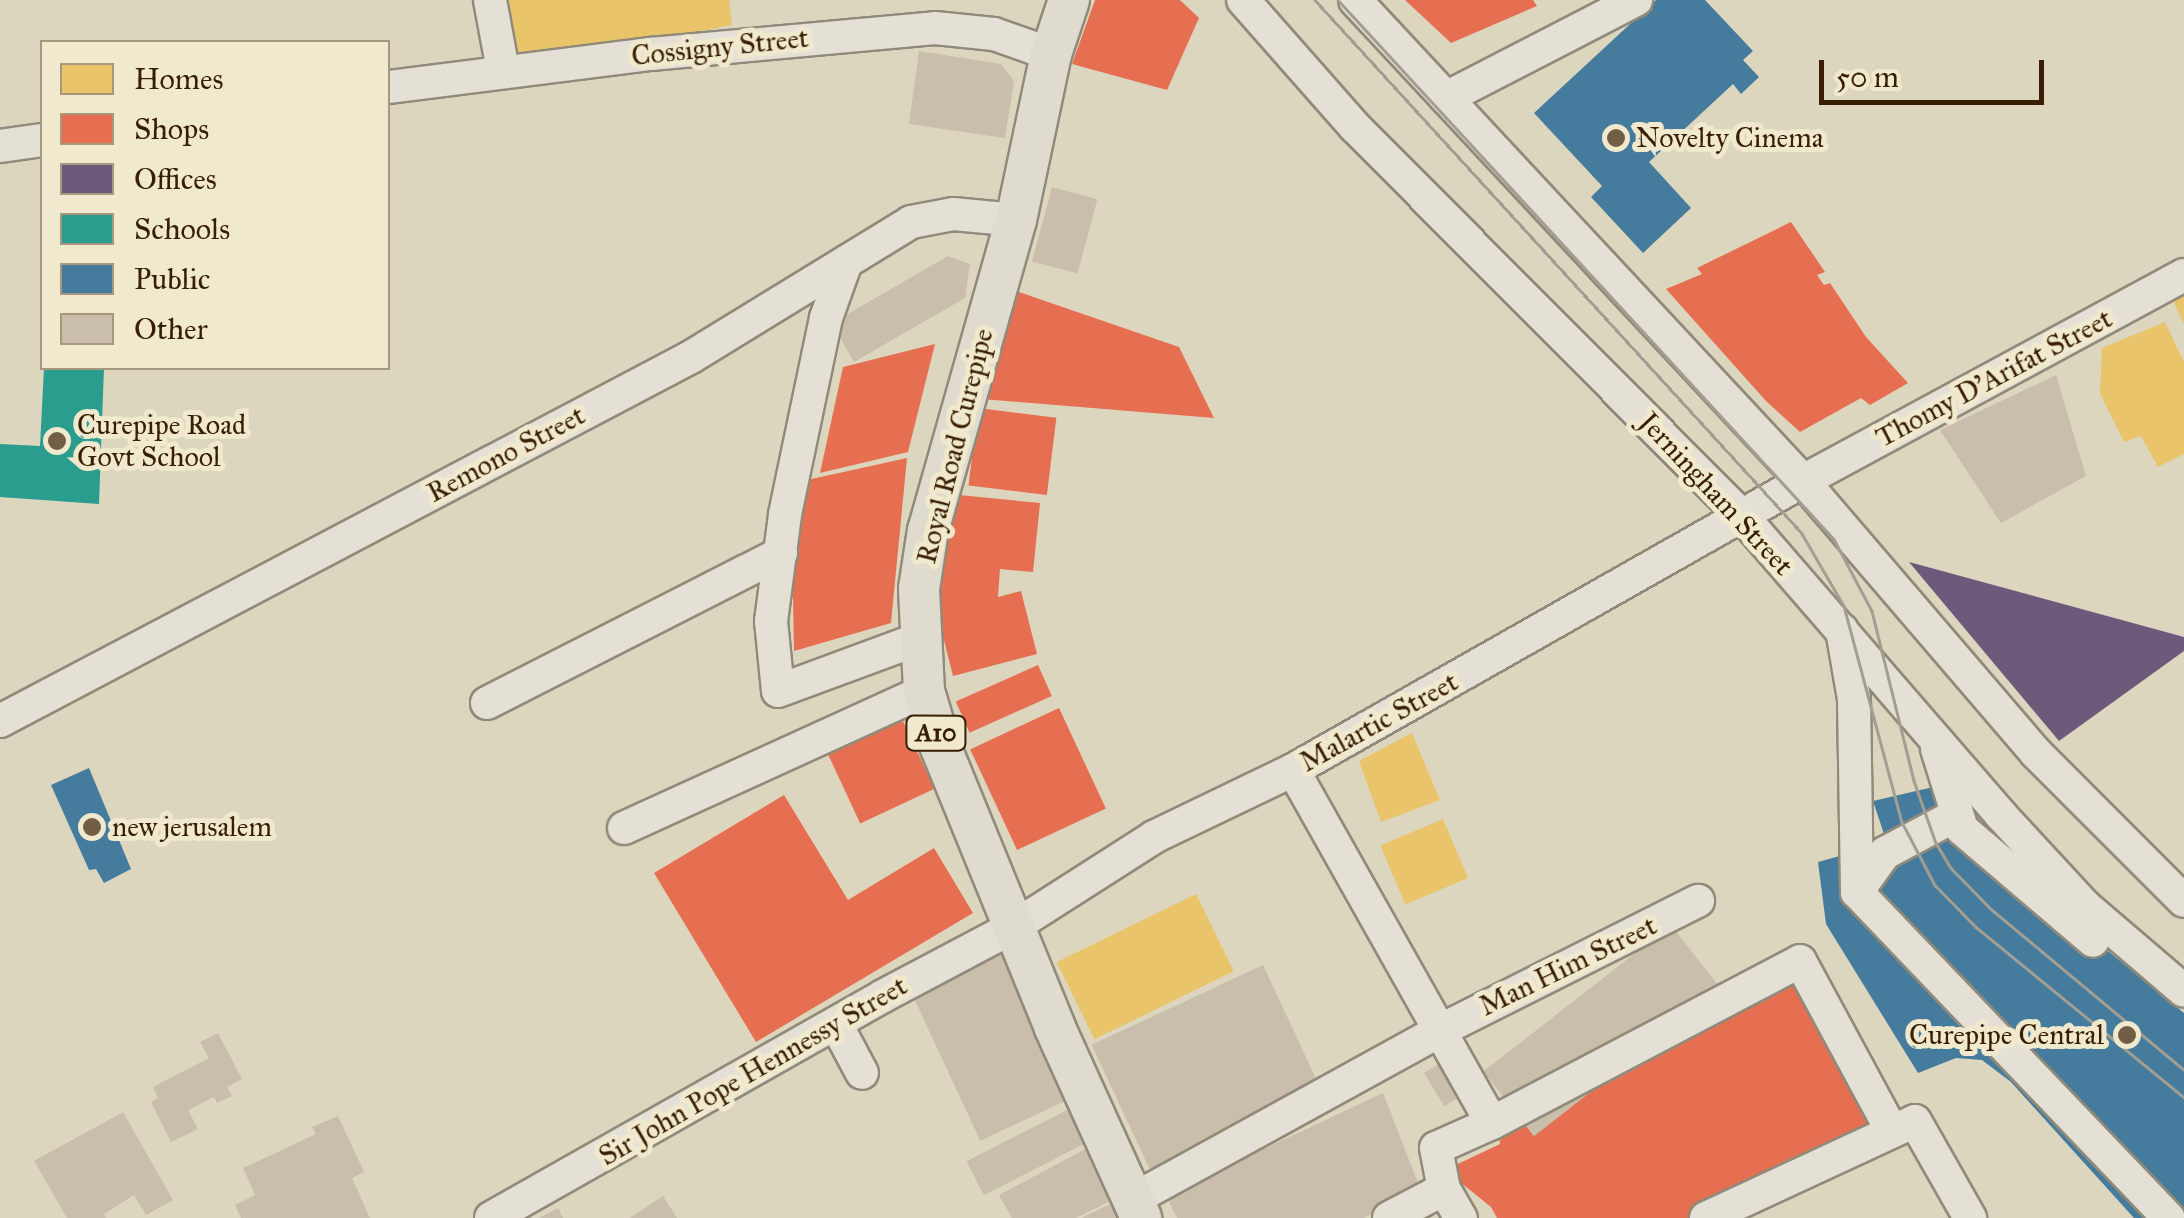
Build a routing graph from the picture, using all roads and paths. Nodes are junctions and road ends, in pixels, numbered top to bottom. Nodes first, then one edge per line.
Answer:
1 (490, 0) edge
2 (1069, 0) edge
3 (1243, 0) edge
4 (1355, 0) edge
5 (1636, 0) edge
6 (1051, 54) junction
7 (503, 70) junction
8 (390, 86) edge
9 (1446, 98) junction
10 (40, 140) edge
11 (0, 146) edge
12 (1016, 220) junction
13 (846, 262) junction
14 (2184, 275) edge
15 (1803, 480) junction
16 (1743, 517) junction
17 (781, 553) junction
18 (1842, 630) junction
19 (921, 638) junction
20 (924, 691) junction
21 (487, 703) dead end
22 (0, 721) edge
23 (1933, 736) junction
24 (1294, 770) junction
25 (1956, 810) junction
26 (624, 828) dead end
27 (1857, 892) junction
28 (2184, 901) edge
29 (1698, 902) dead end
30 (1016, 926) junction
31 (2184, 991) edge
32 (2184, 1018) edge
33 (837, 1026) junction
34 (1439, 1030) junction
35 (862, 1073) dead end
36 (1492, 1124) junction
37 (1892, 1131) junction
38 (1444, 1189) junction
39 (1137, 1209) edge
40 (491, 1218) edge
41 (1390, 1218) edge
42 (1461, 1218) edge
43 (1706, 1218) edge
44 (1970, 1218) edge
45 (2168, 1218) edge

1 - 7 street
2 - 6 main road, Royal Road Curepipe / A10
3 - 16 street, Jerningham Street
4 - 9 street
5 - 9 street
6 - 7 street, Cossigny Street
6 - 12 main road, Royal Road Curepipe / A10
7 - 8 street, Cossigny Street
9 - 15 street
10 - 11 street
12 - 13 street, Remono Street
12 - 19 main road, Royal Road Curepipe / A10
13 - 17 street
13 - 22 street, Remono Street
14 - 15 street, Thomy D'Arifat Street
15 - 16 street, Thomy D'Arifat Street
15 - 28 street
16 - 18 street, Jerningham Street
16 - 24 street, Malartic Street
17 - 19 street
17 - 21 street
18 - 23 street, Jerningham Street
18 - 27 street
19 - 20 main road, Royal Road Curepipe / A10
20 - 26 street
20 - 30 main road, Royal Road Curepipe / A10
23 - 25 street
23 - 31 street, Jerningham Street
24 - 30 street, Malartic Street
24 - 34 street
25 - 27 street
25 - 32 street
27 - 45 street
29 - 34 street, Man Him Street
30 - 33 street, Sir John Pope Hennessy Street
30 - 39 main road, Royal Road Curepipe / A10
33 - 35 street
33 - 40 street, Sir John Pope Hennessy Street
34 - 36 street
34 - 39 street, Man Him Street
36 - 37 street
36 - 38 street
37 - 43 street
37 - 44 street
38 - 41 street
38 - 42 street

